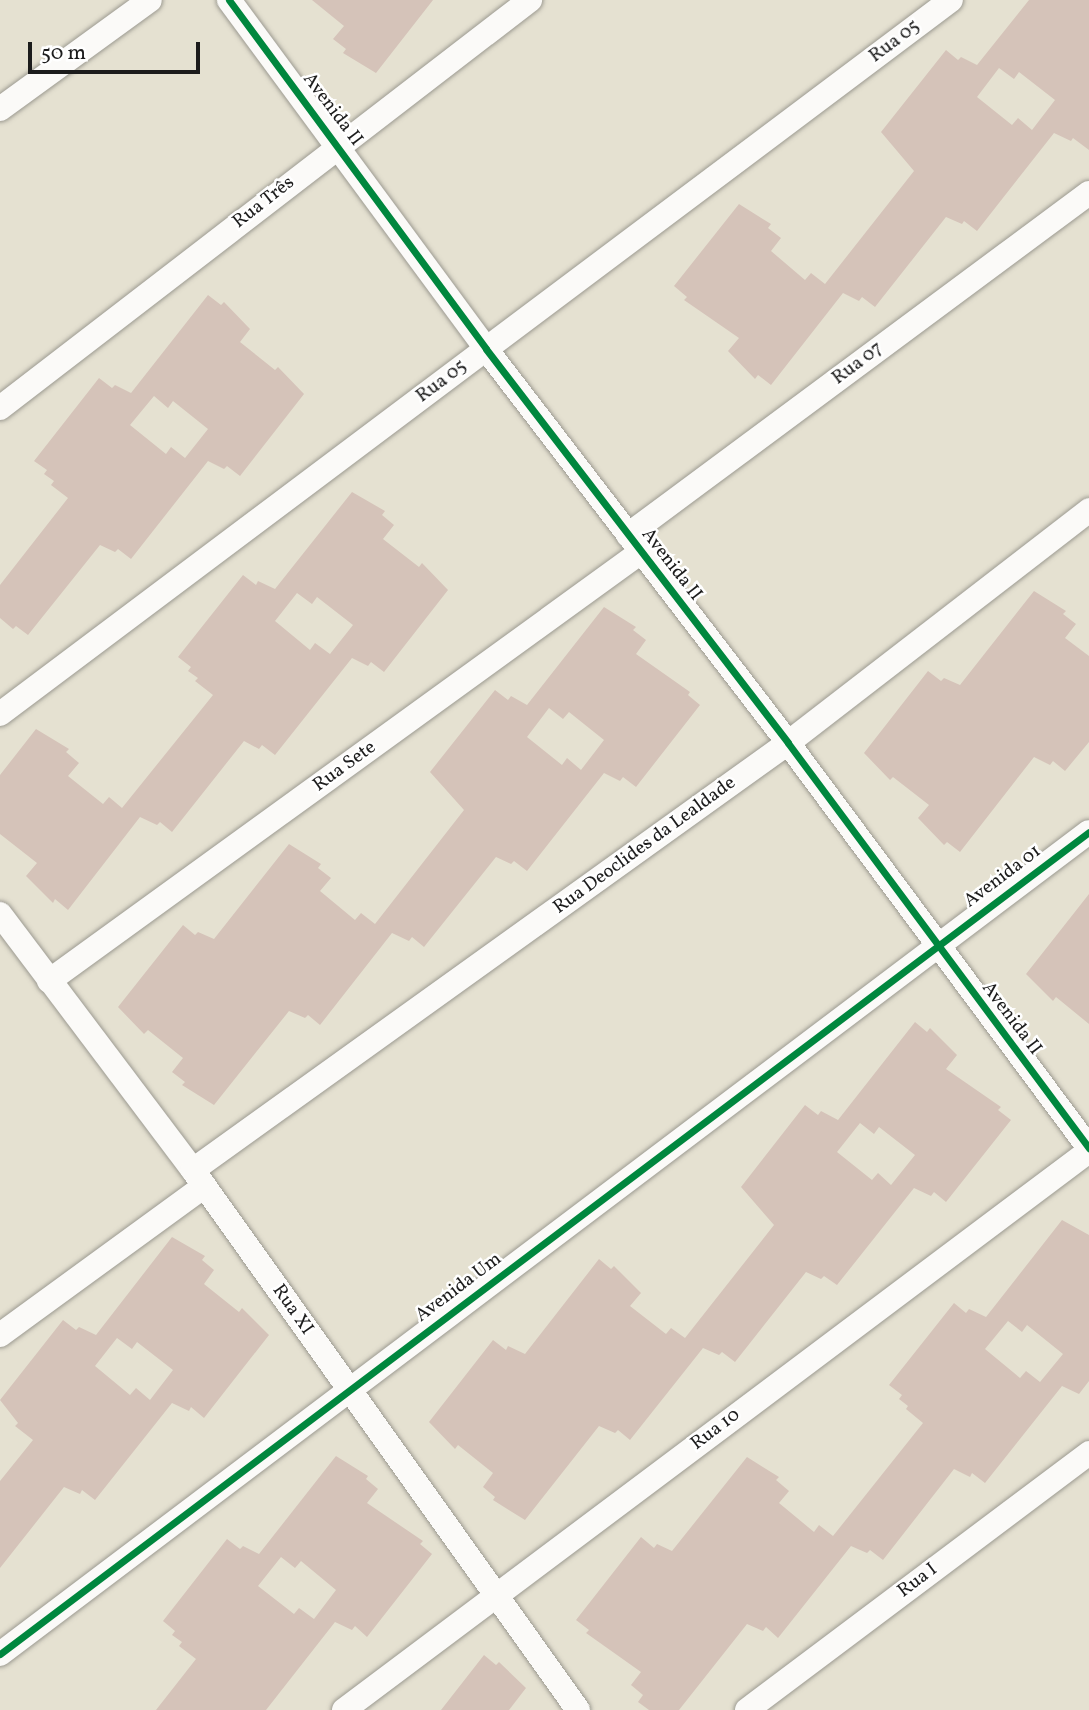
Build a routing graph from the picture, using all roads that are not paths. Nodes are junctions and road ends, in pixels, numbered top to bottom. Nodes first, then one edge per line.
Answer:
1 (150, 0) edge
2 (229, 0) edge
3 (530, 0) edge
4 (951, 0) edge
5 (0, 109) edge
6 (339, 146) junction
7 (1089, 193) edge
8 (486, 349) junction
9 (0, 408) edge
10 (1089, 510) edge
11 (635, 544) junction
12 (0, 714) edge
13 (788, 743) junction
14 (1089, 832) edge
15 (0, 914) edge
16 (937, 947) junction
17 (49, 981) junction
18 (1089, 1149) edge
19 (198, 1178) junction
20 (0, 1335) edge
21 (349, 1390) junction
22 (1089, 1453) edge
23 (495, 1597) junction
24 (0, 1654) edge
25 (344, 1710) edge
26 (578, 1710) edge
27 (747, 1710) edge

1 - 5 street
2 - 6 street, Avenida II
3 - 6 street, Rua Três
4 - 8 street, Rua 05
6 - 8 street, Avenida II
6 - 9 street, Rua Três
7 - 11 street, Rua 07
8 - 11 street, Avenida II
8 - 12 street, Rua 05
10 - 13 street, Rua Deoclides da Lealdade
11 - 13 street, Avenida II
11 - 17 street, Rua Sete
13 - 16 street, Avenida II
13 - 19 street, Rua Deoclides da Lealdade
14 - 16 street, Avenida 01
15 - 17 street, Rua XI
16 - 18 street, Avenida II
16 - 21 street, Avenida Um
17 - 19 street, Rua XI
18 - 23 street, Rua 10
19 - 20 street, Rua Deoclides da Lealdade
19 - 21 street, Rua XI
21 - 23 street, Rua XI
21 - 24 street, Avenida Um
22 - 27 street, Rua I
23 - 25 street, Rua 10
23 - 26 street, Rua XI

